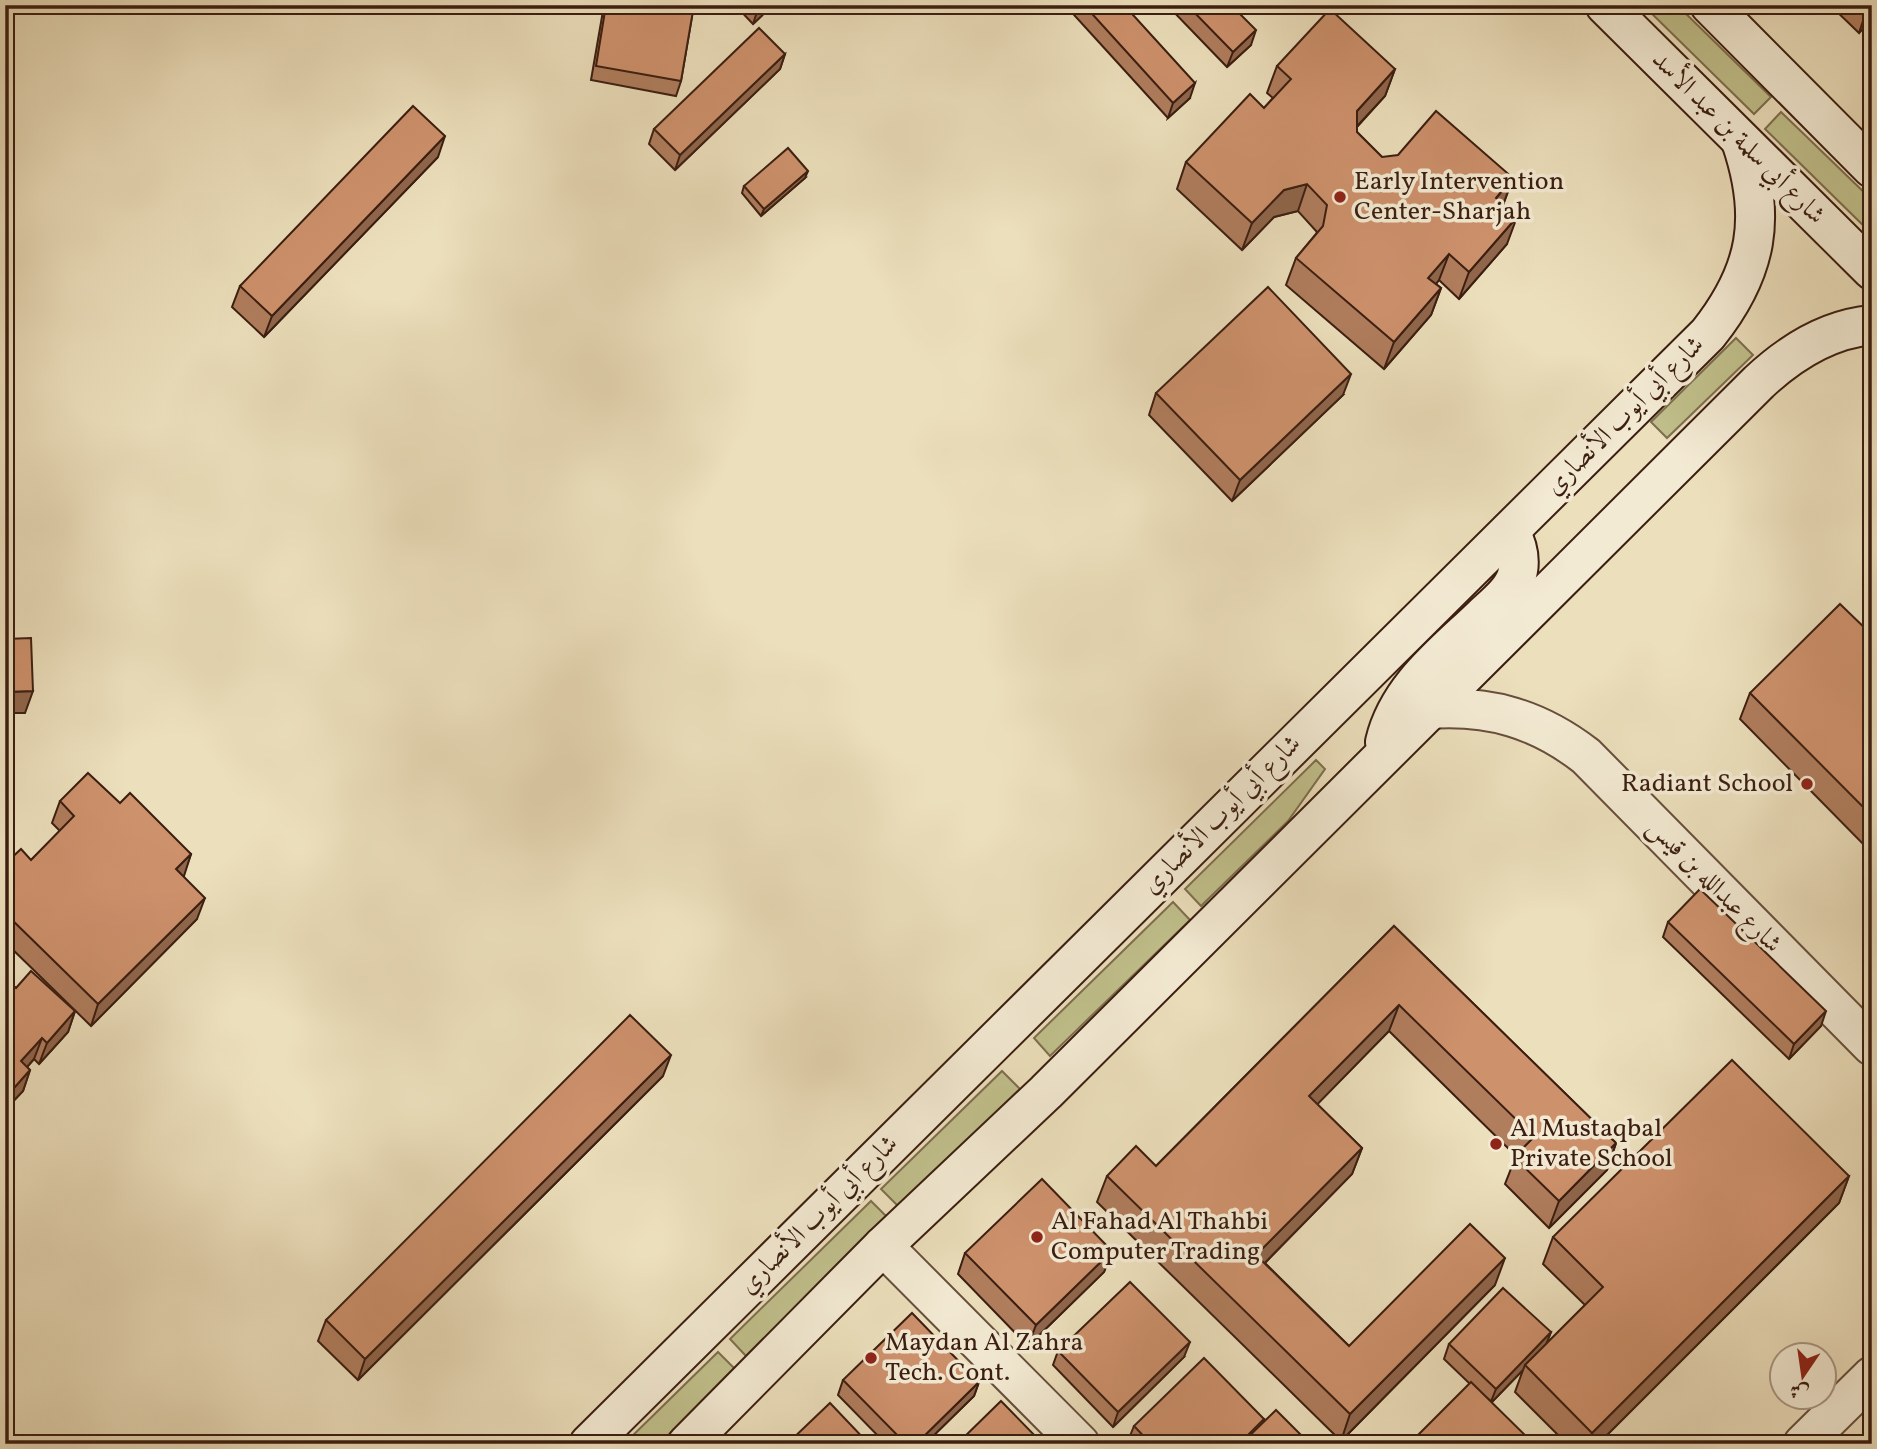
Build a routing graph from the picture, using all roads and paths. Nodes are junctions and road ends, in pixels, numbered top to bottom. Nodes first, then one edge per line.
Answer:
1 (1605, 5) edge
2 (1710, 5) edge
3 (1741, 141) junction
4 (1872, 168) edge
5 (1872, 270) edge
6 (1872, 325) edge
7 (1510, 531) junction
8 (1430, 709) junction
9 (1381, 757) junction
10 (1872, 1046) edge
11 (883, 1246) junction
12 (1872, 1376) edge
13 (589, 1444) edge
14 (687, 1444) edge
15 (1080, 1444) edge
16 (1803, 1444) edge

1 - 3 street, شارع أبي سلمة بن عبد الأسد
2 - 4 street
3 - 5 street, شارع أبي سلمة بن عبد الأسد
3 - 7 street, شارع أبي أيوب الأنصاري
6 - 8 street
7 - 9 street
7 - 13 street, شارع أبي أيوب الأنصاري
8 - 9 street
8 - 10 street, شارع عبدالله بن قيس
9 - 11 street
11 - 14 street
11 - 15 street
12 - 16 street

